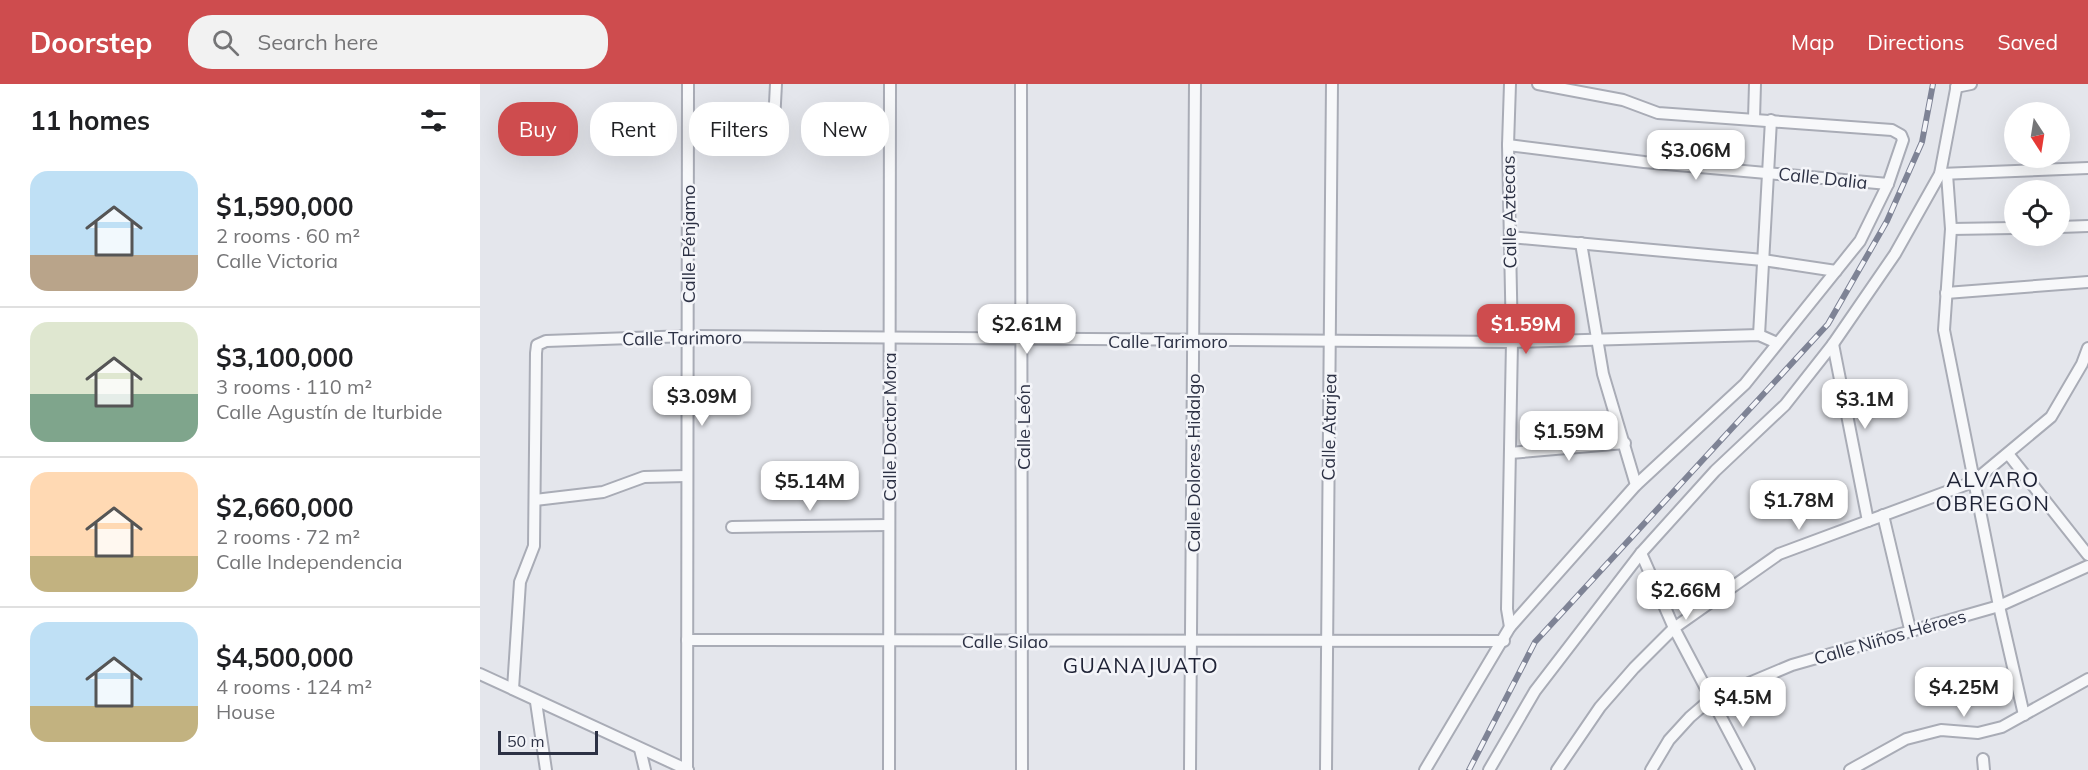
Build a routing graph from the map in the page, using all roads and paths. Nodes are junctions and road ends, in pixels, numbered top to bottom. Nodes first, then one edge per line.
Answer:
1 (688, 84) edge
2 (777, 84) edge
3 (890, 84) edge
4 (1021, 84) edge
5 (1195, 84) edge
6 (1332, 84) edge
7 (1510, 84) edge
8 (1538, 84) edge
9 (1755, 84) edge
10 (1971, 84) edge
11 (1957, 86) edge
12 (776, 102) edge
13 (1754, 119) junction
14 (1770, 120) junction
15 (1508, 145) junction
16 (2088, 168) edge
17 (1768, 172) junction
18 (1943, 174) junction
19 (1888, 184) junction
20 (2088, 226) edge
21 (2070, 227) edge
22 (2004, 228) edge
23 (1951, 229) junction
24 (1510, 237) junction
25 (1581, 243) junction
26 (1763, 260) junction
27 (1836, 271) junction
28 (2088, 282) edge
29 (1946, 293) junction
30 (1759, 335) junction
31 (688, 336) junction
32 (890, 338) junction
33 (1596, 338) junction
34 (1023, 340) junction
35 (1194, 341) junction
36 (1330, 342) junction
37 (1512, 342) junction
38 (1777, 343) junction
39 (1833, 344) junction
40 (2088, 348) edge
41 (1625, 443) junction
42 (1510, 453) junction
43 (2009, 454) junction
44 (687, 476) junction
45 (1973, 482) junction
46 (1636, 485) junction
47 (535, 500) junction
48 (1883, 515) junction
49 (1868, 521) junction
50 (888, 525) junction
51 (732, 527) dead end
52 (1641, 553) junction
53 (2088, 555) edge
54 (2088, 566) edge
55 (1999, 606) junction
56 (1510, 627) junction
57 (1674, 628) junction
58 (1910, 629) junction
59 (687, 640) junction
60 (889, 640) junction
61 (1022, 641) junction
62 (1191, 641) junction
63 (1327, 641) junction
64 (1504, 641) junction
65 (480, 674) edge
66 (2088, 679) edge
67 (513, 688) junction
68 (1711, 699) junction
69 (536, 702) junction
70 (2024, 715) junction
71 (640, 749) junction
72 (546, 770) edge
73 (645, 770) edge
74 (687, 770) edge
75 (889, 770) edge
76 (1022, 770) edge
77 (1190, 770) edge
78 (1326, 770) edge
79 (1425, 770) edge
80 (1489, 770) edge
81 (1557, 770) edge
82 (1652, 770) edge
83 (1749, 770) edge
84 (1850, 770) edge

1 - 31 street, Calle Pénjamo
2 - 12 street
3 - 32 street, Calle Doctor Mora
4 - 34 street, Calle León
5 - 35 street, Calle Dolores Hidalgo
6 - 36 street, Calle Atarjea
7 - 15 street, Calle Aztecas
8 - 13 street
9 - 13 street
10 - 11 street
11 - 18 street
13 - 14 street
14 - 17 street
14 - 19 street
15 - 17 street, Calle Dalia
15 - 24 street, Calle Aztecas
16 - 18 street
17 - 19 street, Calle Dalia
17 - 26 street
18 - 23 street
18 - 39 street
19 - 27 street
20 - 21 street
22 - 23 street
23 - 29 street
24 - 25 street
24 - 37 street, Calle Aztecas
25 - 26 street
25 - 33 street
26 - 27 street
26 - 30 street
27 - 38 street
28 - 29 street
29 - 45 street
30 - 33 street, Calle Tarimoro
30 - 38 street
31 - 32 street, Calle Tarimoro
31 - 44 street, Calle Pénjamo
31 - 47 street, Calle Tarimoro
32 - 34 street, Calle Tarimoro
32 - 50 street, Calle Doctor Mora
33 - 37 street, Calle Tarimoro
33 - 41 street
34 - 35 street, Calle Tarimoro
34 - 61 street, Calle León
35 - 36 street, Calle Tarimoro
35 - 62 street, Calle Dolores Hidalgo
36 - 37 street, Calle Tarimoro
36 - 63 street, Calle Atarjea
37 - 42 street, Calle Aztecas
38 - 46 street
39 - 49 street
39 - 52 street
40 - 43 street
41 - 42 street
41 - 46 street
42 - 56 street, Calle Aztecas
43 - 45 street
43 - 53 street
44 - 47 street
44 - 59 street, Calle Pénjamo
45 - 48 street
45 - 55 street
46 - 56 street
47 - 67 street
48 - 49 street
48 - 58 street
49 - 57 street
50 - 51 street
50 - 60 street, Calle Doctor Mora
52 - 57 street
52 - 80 street
54 - 55 street, Calle Niños Héroes
55 - 58 street, Calle Niños Héroes
55 - 70 street
56 - 64 street
57 - 68 street
57 - 81 street
58 - 68 street, Calle Niños Héroes
59 - 60 street, Calle Silao
59 - 74 street, Calle Pénjamo
60 - 61 street, Calle Silao
60 - 75 street, Calle Doctor Mora
61 - 62 street, Calle Silao
61 - 76 street, Calle León
62 - 63 street, Calle Silao
62 - 77 street, Calle Dolores Hidalgo
63 - 64 street, Calle Silao
63 - 78 street, Calle Atarjea
64 - 79 street
65 - 67 street
66 - 70 street
67 - 69 street
68 - 82 street, Calle Niños Héroes
68 - 83 street
69 - 71 street
69 - 72 street
70 - 84 street
71 - 73 street
71 - 74 street

